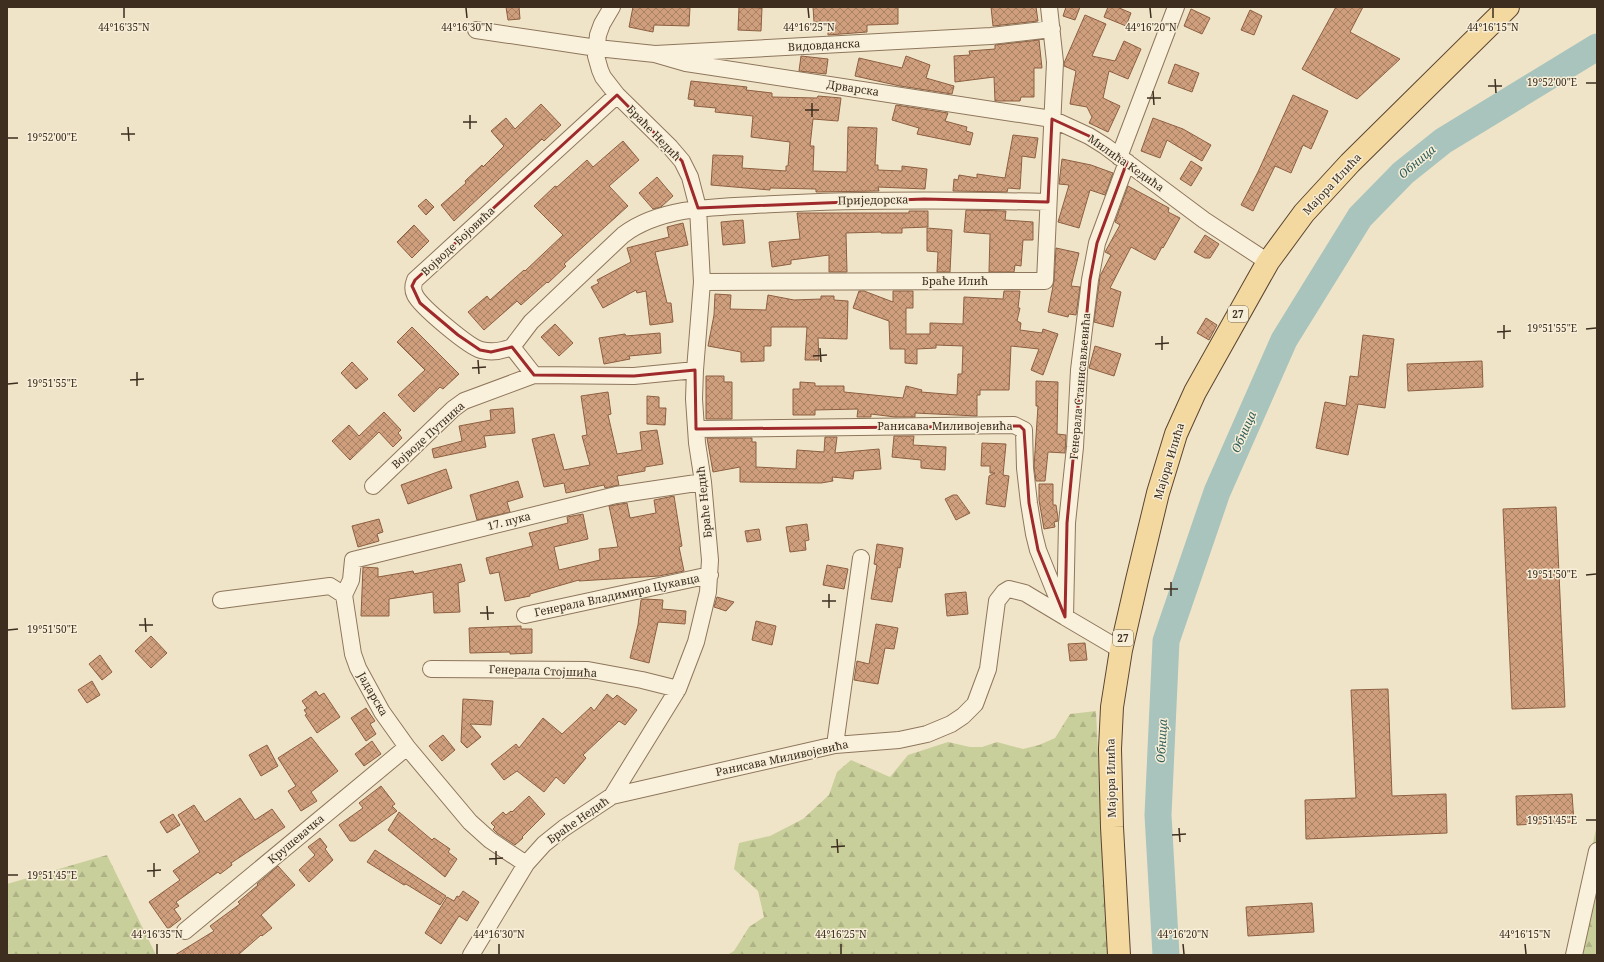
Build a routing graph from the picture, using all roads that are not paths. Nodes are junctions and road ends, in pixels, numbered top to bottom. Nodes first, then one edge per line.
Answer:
1 (612, 7) edge
2 (1050, 7) edge
3 (1176, 7) edge
4 (1508, 7) edge
5 (1052, 29) junction
6 (476, 30) dead end
7 (597, 48) junction
8 (655, 54) junction
9 (616, 95) junction
10 (1052, 119) junction
11 (1123, 159) junction
12 (1048, 202) junction
13 (698, 208) junction
14 (1268, 262) junction
15 (702, 282) junction
16 (512, 347) junction
17 (695, 370) junction
18 (534, 375) junction
19 (696, 429) junction
20 (703, 482) junction
21 (372, 486) dead end
22 (861, 558) dead end
23 (710, 575) junction
24 (344, 595) junction
25 (221, 600) dead end
26 (525, 615) dead end
27 (1065, 617) junction
28 (1121, 650) junction
29 (431, 669) dead end
30 (678, 689) junction
31 (835, 745) junction
32 (407, 747) junction
33 (612, 796) junction
34 (1597, 851) edge
35 (526, 864) junction
36 (185, 931) dead end
37 (472, 955) edge
38 (1120, 955) edge
39 (1574, 955) edge

1 - 7 street, Браће Недић
2 - 5 street
3 - 11 street, Генерала Станисављевића
4 - 14 main road, Мајора Илића / 27
5 - 8 street, Видовданска
5 - 10 street
6 - 7 street, Видовданска
7 - 8 street, Видовданска
7 - 9 street, Браће Недић
8 - 10 street, Дрварска
9 - 13 street, Браће Недић
9 - 16 street, Војводе Бојовића
10 - 11 street, Милића Кедића
10 - 12 street, Браће Илић
11 - 14 street, Милића Кедића
11 - 27 street, Генерала Станисављевића
12 - 13 street, Приједорска
12 - 15 street, Браће Илић
13 - 15 street, Браће Недић
13 - 16 street
14 - 28 main road, Мајора Илића / 27
15 - 17 street, Браће Недић
16 - 18 street
17 - 18 street, Војводе Путника
17 - 19 street, Браће Недић
18 - 21 street, Војводе Путника
19 - 20 street, Браће Недић
19 - 27 street, Ранисава Миливојевића
20 - 23 street, Браће Недић
20 - 24 street, 17. пука
22 - 31 street
23 - 26 street, Генерала Владимира Цукавца
23 - 30 street, Браће Недић
24 - 25 street
24 - 32 street, Јадарска
27 - 28 street, Ранисава Миливојевића
27 - 31 street, Ранисава Миливојевића
28 - 38 main road, Мајора Илића / 27
29 - 30 street, Генерала Стојшића
30 - 33 street, Браће Недић
31 - 33 street, Ранисава Миливојевића
32 - 35 street, Јадарска
32 - 36 street, Крушевачка
33 - 35 street, Браће Недић
34 - 39 street
35 - 37 street, Браће Недић

